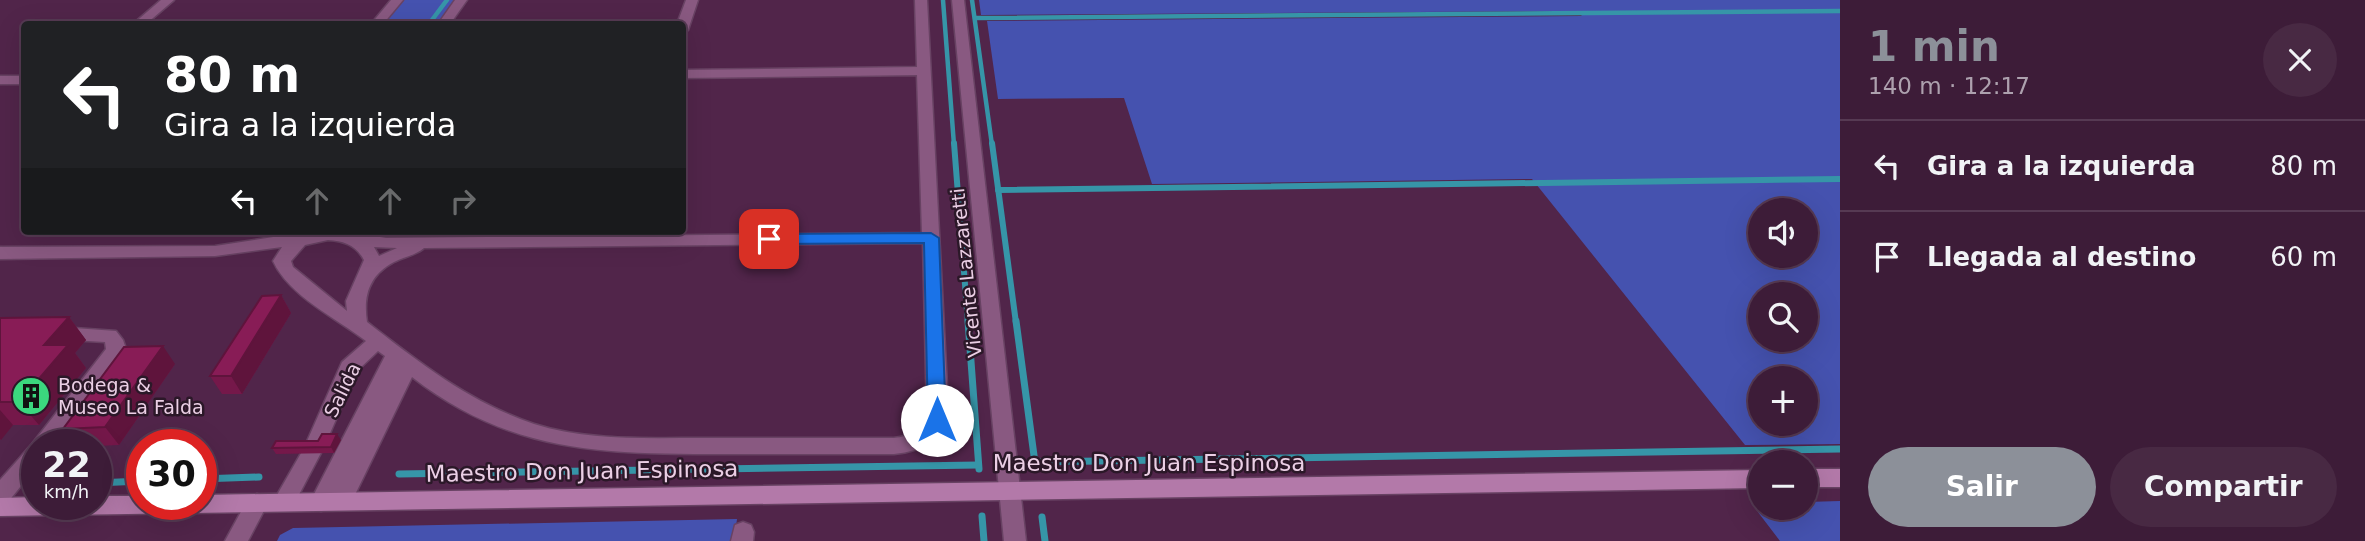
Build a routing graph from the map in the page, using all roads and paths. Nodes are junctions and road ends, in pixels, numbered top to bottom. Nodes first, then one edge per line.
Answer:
1 (168, 0) edge
2 (397, 0) edge
3 (461, 0) edge
4 (692, 0) edge
5 (921, 0) edge
6 (958, 0) edge
7 (143, 21) edge
8 (380, 21) edge
9 (446, 21) edge
10 (685, 21) edge
11 (924, 71) junction
12 (686, 74) edge
13 (0, 80) edge
14 (21, 80) edge
15 (301, 235) edge
16 (311, 235) edge
17 (336, 235) edge
18 (276, 237) edge
19 (931, 238) junction
20 (354, 239) junction
21 (443, 242) junction
22 (205, 252) junction
23 (0, 253) edge
24 (284, 265) junction
25 (368, 276) junction
26 (358, 325) junction
27 (43, 335) edge
28 (378, 340) junction
29 (402, 359) junction
30 (54, 429) edge
31 (21, 470) edge
32 (1818, 478) edge
33 (1840, 478) edge
34 (1748, 479) edge
35 (1010, 491) junction
36 (0, 496) edge
37 (284, 502) junction
38 (331, 502) junction
39 (257, 503) junction
40 (217, 504) edge
41 (126, 505) edge
42 (0, 507) edge
43 (236, 541) edge
44 (1016, 541) edge

1 - 7 street
2 - 8 street
3 - 9 street
4 - 10 street
5 - 11 street
6 - 35 street, Vicente Lazzaretti
11 - 12 street
11 - 19 street
13 - 14 street
15 - 18 street
16 - 24 street
17 - 20 street
18 - 22 street
18 - 24 street
19 - 21 street
19 - 29 street
20 - 21 street
20 - 25 street
21 - 25 street
22 - 23 street
22 - 24 street
24 - 26 street
25 - 26 street
26 - 28 street
27 - 30 street
28 - 29 street
28 - 37 street, Salida
29 - 38 street
31 - 36 street
32 - 33 main road
34 - 35 main road, Maestro Don Juan Espinosa
35 - 38 main road, Maestro Don Juan Espinosa
35 - 44 street, Vicente Lazzaretti
37 - 38 main road, Maestro Don Juan Espinosa
37 - 39 main road, Maestro Don Juan Espinosa
39 - 40 main road, Maestro Don Juan Espinosa
39 - 43 street
41 - 42 main road, Maestro Don Juan Espinosa

